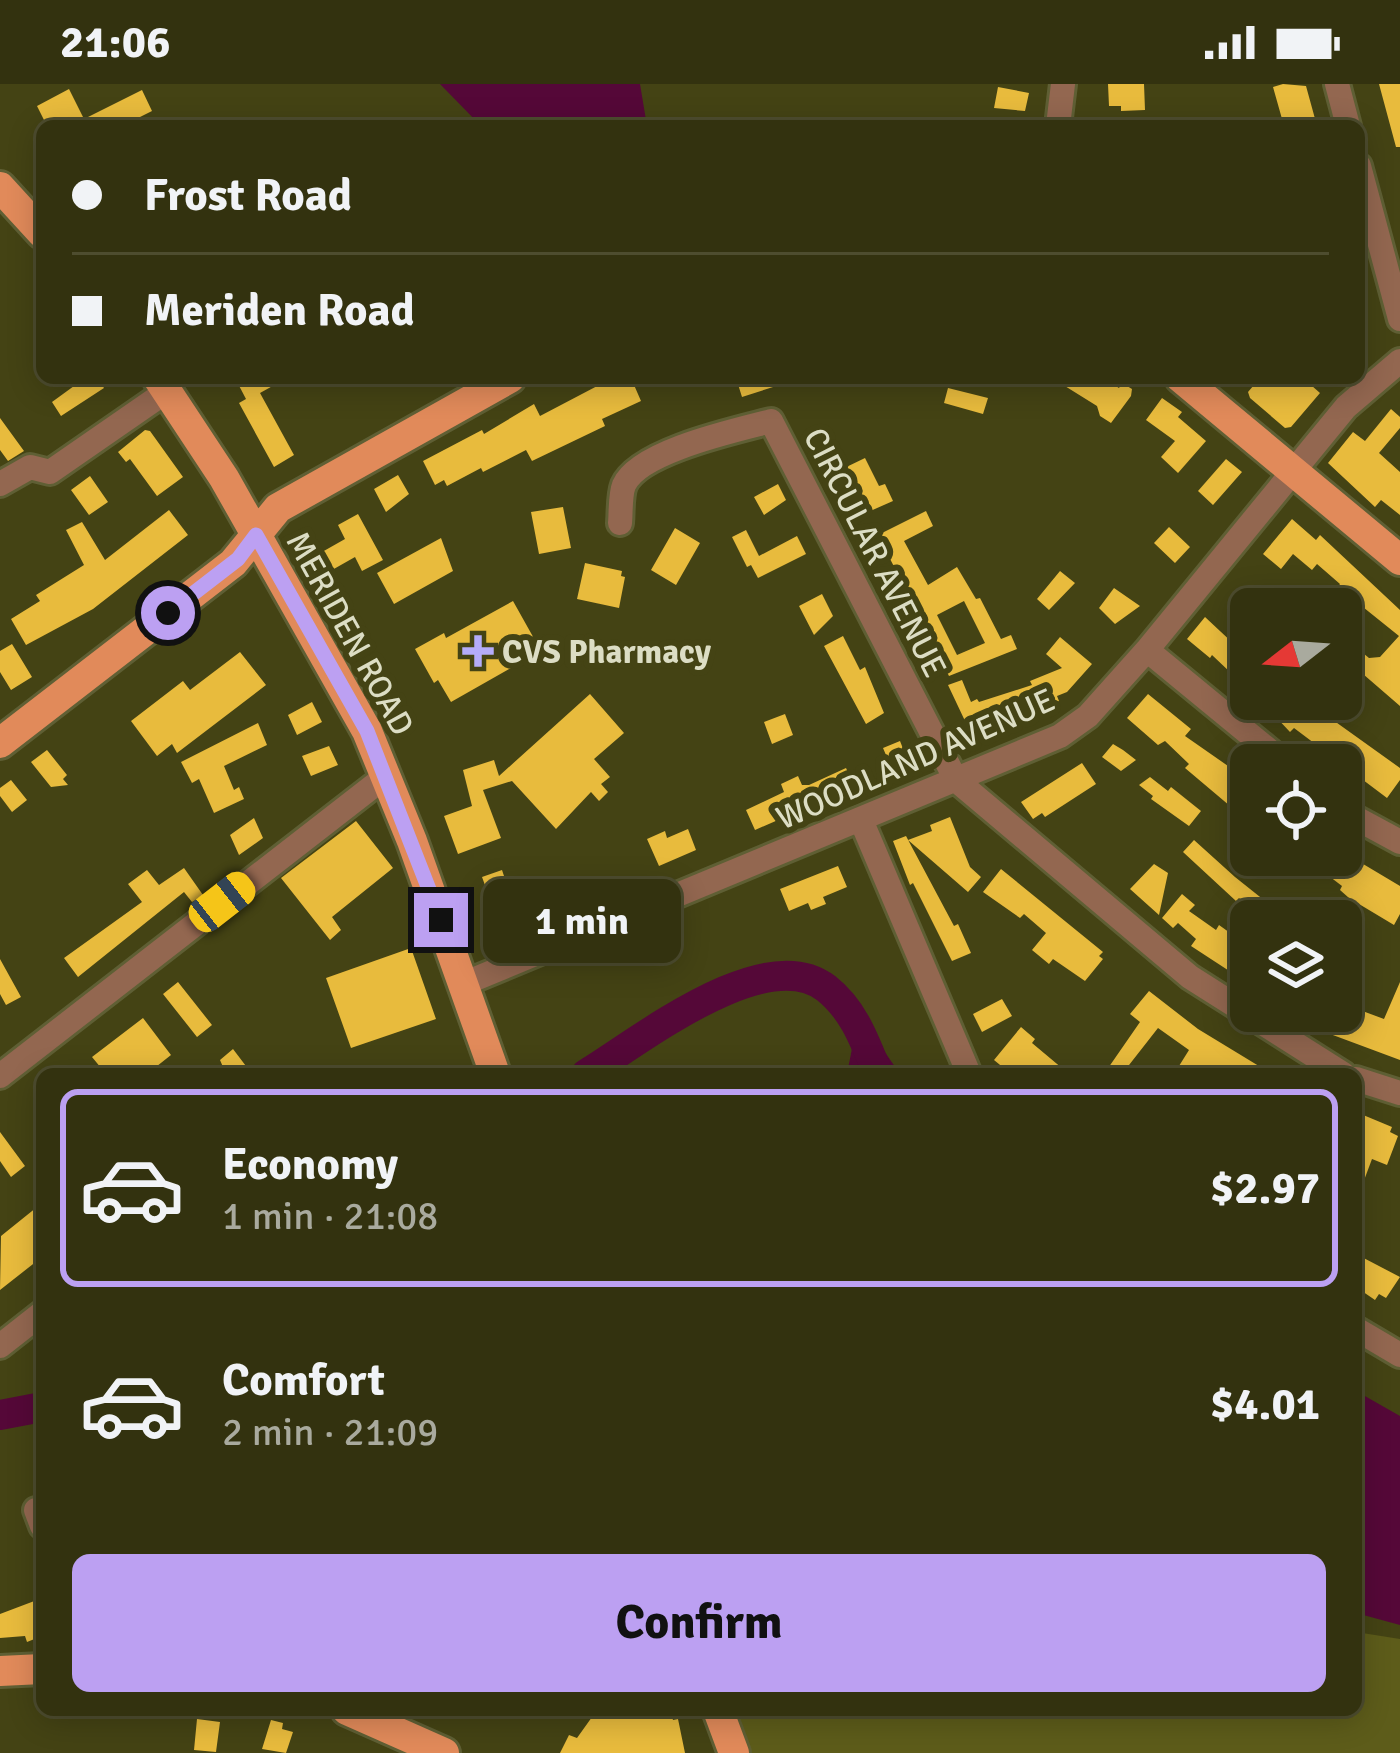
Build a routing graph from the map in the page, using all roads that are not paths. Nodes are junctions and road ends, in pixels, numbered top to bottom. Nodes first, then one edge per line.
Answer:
1 (1064, 84) edge
2 (1337, 84) edge
3 (1059, 120) edge
4 (1346, 120) edge
5 (0, 187) edge
6 (1365, 189) edge
7 (36, 226) edge
8 (1400, 320) edge
9 (1400, 361) edge
10 (163, 384) edge
11 (499, 384) edge
12 (1188, 384) edge
13 (1292, 470) junction
14 (0, 484) edge
15 (620, 523) dead end
16 (256, 535) junction
17 (1400, 560) edge
18 (1148, 650) junction
19 (0, 743) edge
20 (1262, 744) edge
21 (386, 776) junction
22 (956, 780) junction
23 (861, 820) junction
24 (1362, 821) edge
25 (1400, 842) edge
26 (463, 984) junction
27 (493, 1068) edge
28 (966, 1068) edge
29 (1333, 1068) edge
30 (0, 1076) edge
31 (1362, 1081) edge
32 (1400, 1093) edge
33 (36, 1318) edge
34 (1362, 1333) edge
35 (0, 1346) edge
36 (1400, 1355) edge
37 (36, 1670) edge
38 (0, 1671) edge
39 (355, 1716) edge
40 (720, 1716) edge
41 (399, 1744) edge
42 (444, 1753) edge
43 (734, 1753) edge

1 - 3 street
2 - 4 street
5 - 7 main road
6 - 8 street
9 - 13 street, WOODLAND AVENUE
10 - 14 street
10 - 16 main road, MERIDEN ROAD
11 - 16 main road
12 - 13 main road
13 - 17 main road
13 - 18 street, WOODLAND AVENUE
15 - 22 street, CIRCULAR AVENUE
16 - 19 main road
16 - 21 main road, MERIDEN ROAD
18 - 20 street
18 - 22 street, WOODLAND AVENUE
21 - 26 main road, MERIDEN ROAD
21 - 30 street
22 - 23 street, WOODLAND AVENUE
22 - 29 street, CIRCULAR AVENUE
23 - 26 street, WOODLAND AVENUE
23 - 28 street
24 - 25 street
26 - 27 main road, MERIDEN ROAD
31 - 32 street
33 - 35 street
34 - 36 street
37 - 38 main road
39 - 41 main road
40 - 43 main road
41 - 42 main road

